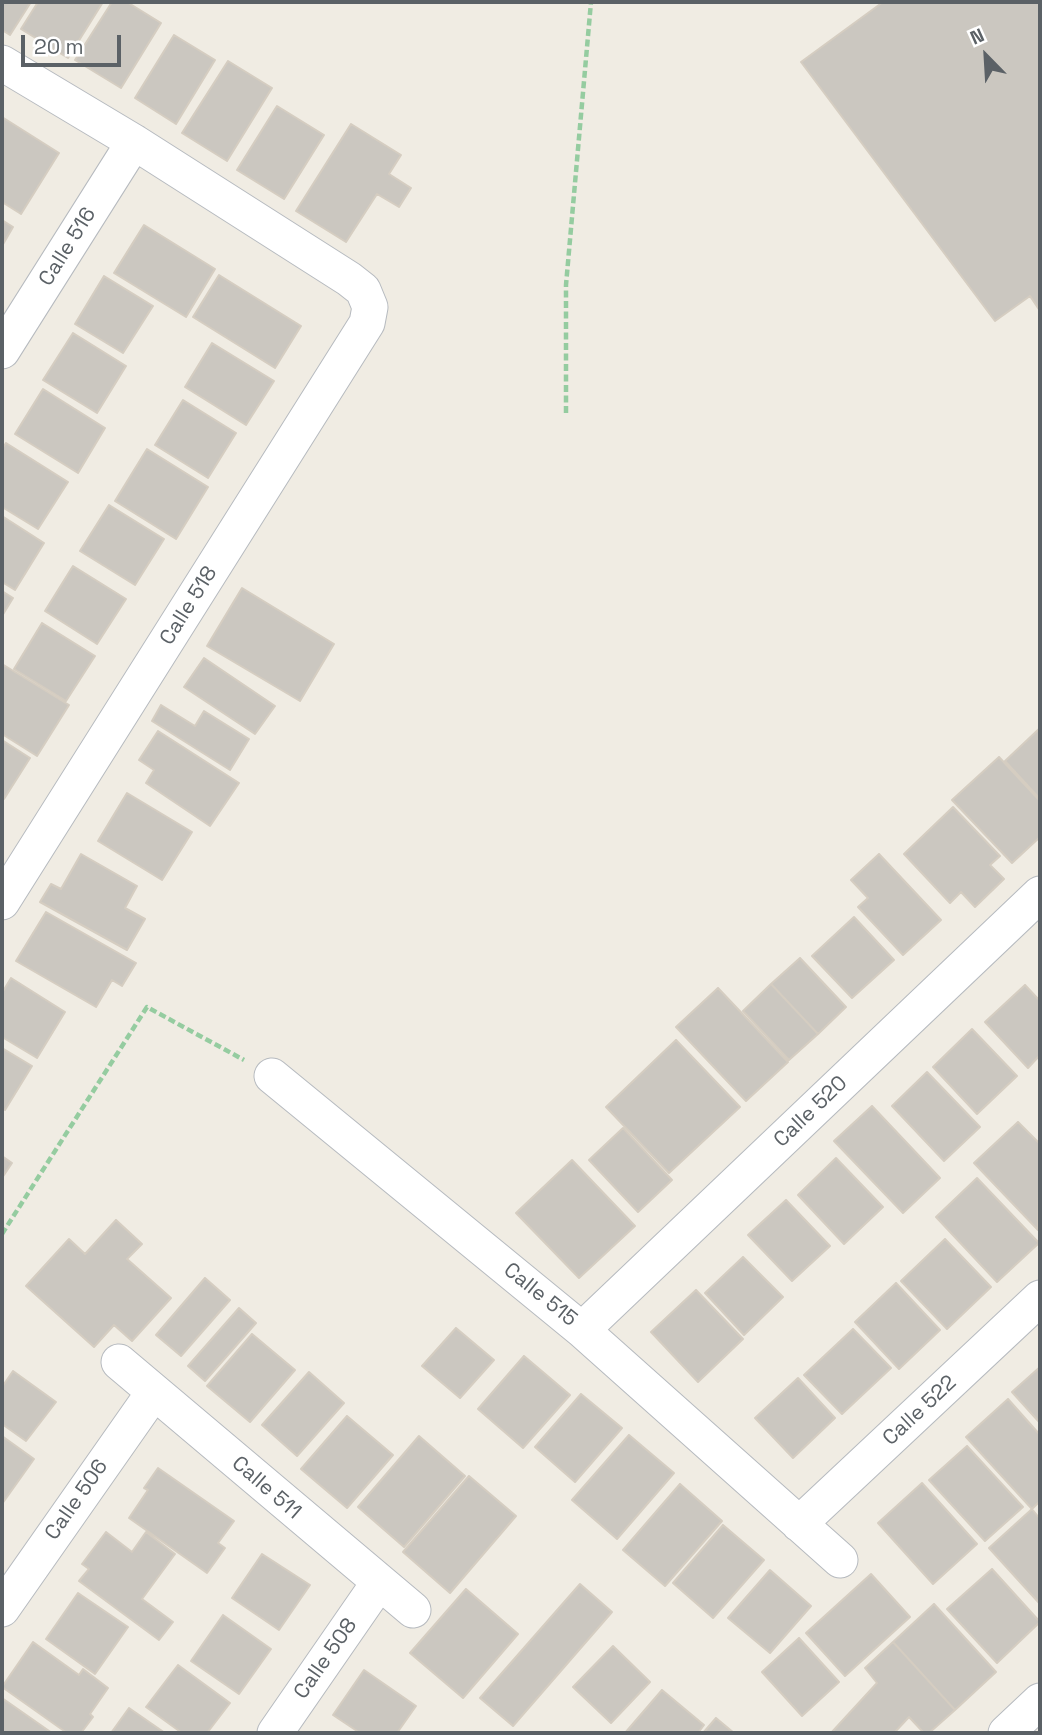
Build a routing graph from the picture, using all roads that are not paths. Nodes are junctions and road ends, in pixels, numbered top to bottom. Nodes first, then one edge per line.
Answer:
1 (2, 63) edge
2 (134, 142) junction
3 (2, 351) edge
4 (1040, 894) edge
5 (2, 902) edge
6 (272, 1076) road end
7 (1040, 1298) edge
8 (582, 1330) junction
9 (118, 1362) dead end
10 (154, 1392) junction
11 (799, 1524) junction
12 (841, 1560) dead end
13 (378, 1584) junction
14 (2, 1609) edge
15 (413, 1610) dead end
16 (1040, 1701) edge
17 (275, 1733) edge
18 (1006, 1733) edge

1 - 2 street
2 - 3 street, Calle 516
2 - 5 street, Calle 518
4 - 8 street, Calle 520
6 - 8 street, Calle 515
7 - 11 street, Calle 522
8 - 11 street, Calle 515
9 - 10 street, Calle 511
10 - 13 street, Calle 511
10 - 14 street, Calle 506
11 - 12 street, Calle 515
13 - 15 street, Calle 511
13 - 17 street, Calle 508
16 - 18 street

